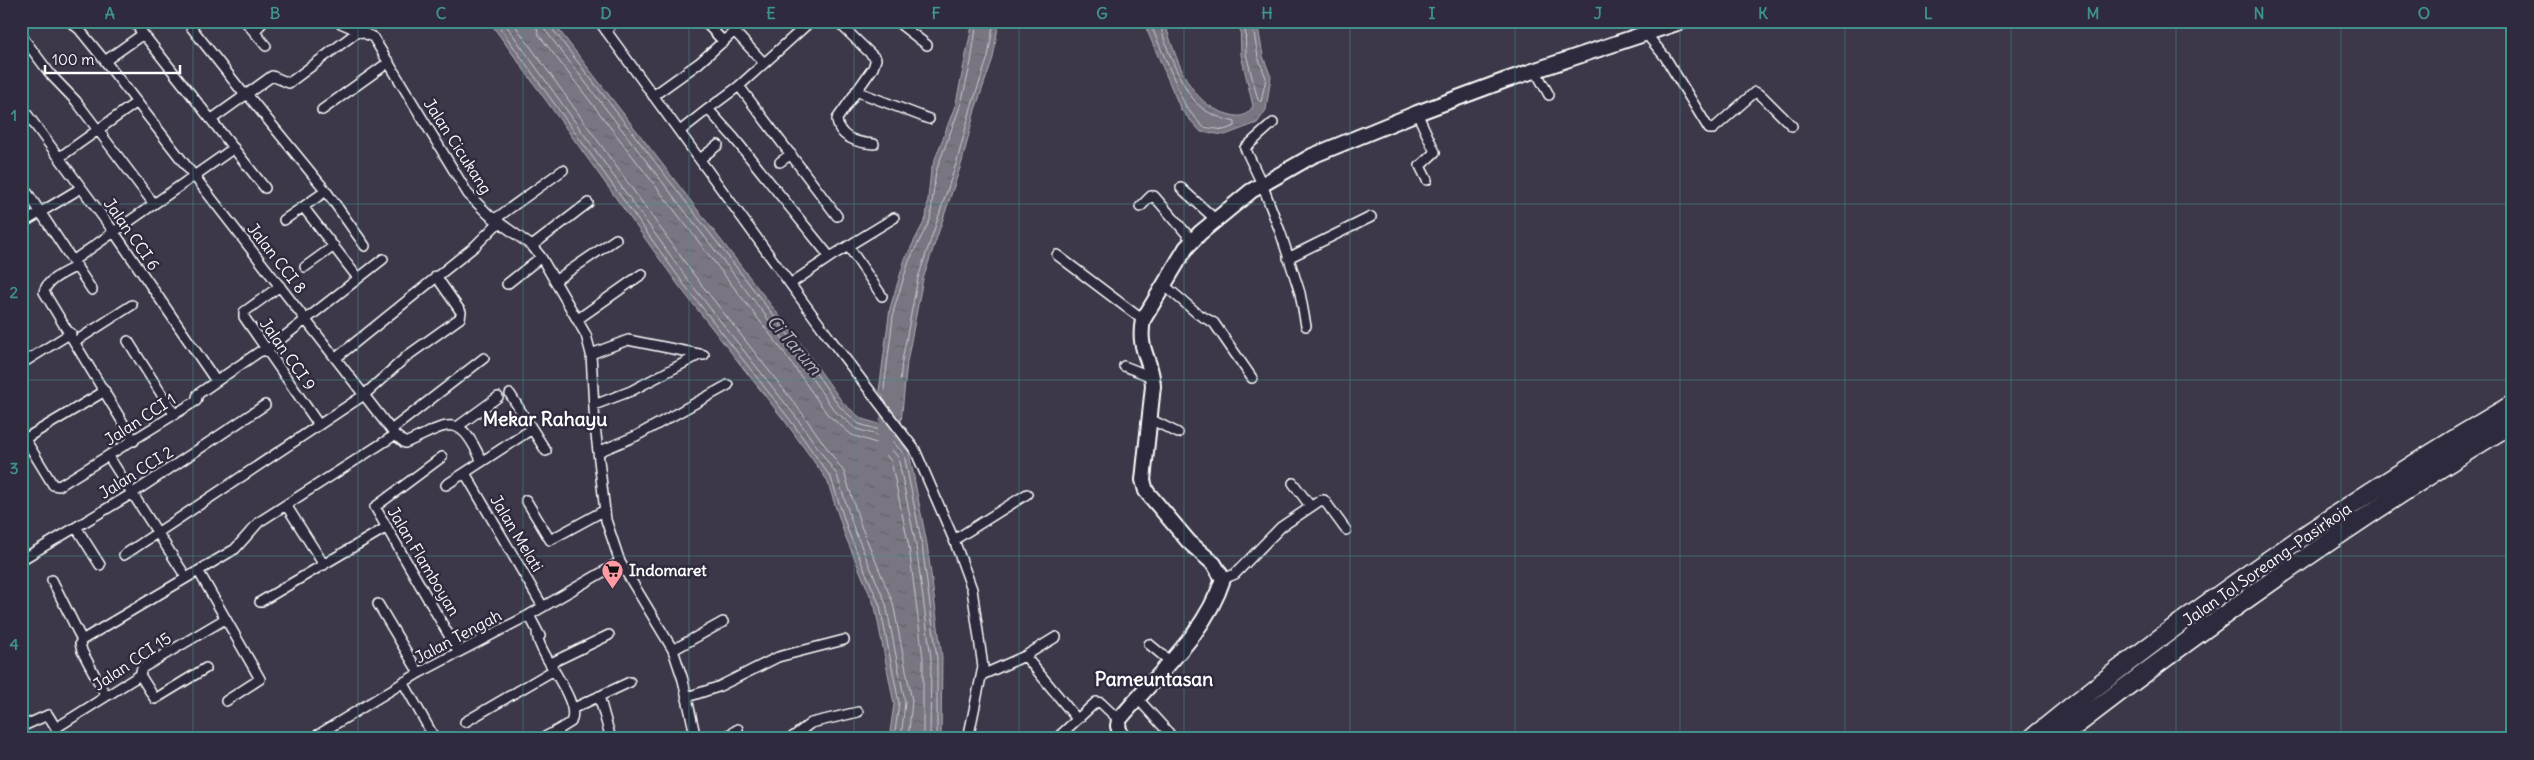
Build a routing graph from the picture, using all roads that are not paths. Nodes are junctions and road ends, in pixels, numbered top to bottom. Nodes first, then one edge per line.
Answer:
1 (69, 21) edge
2 (133, 21) edge
3 (245, 21) edge
4 (264, 21) edge
5 (336, 21) edge
6 (599, 21) edge
7 (615, 21) edge
8 (704, 21) edge
9 (746, 21) edge
10 (811, 21) edge
11 (837, 21) edge
12 (896, 21) edge
13 (1683, 21) edge
14 (349, 23) edge
15 (191, 27) dead end
16 (360, 30) junction
17 (255, 31) junction
18 (606, 31) junction
19 (736, 32) junction
20 (143, 34) junction
21 (21, 35) edge
22 (1647, 35) junction
23 (724, 42) junction
24 (927, 45) dead end
25 (266, 46) dead end
26 (105, 60) junction
27 (389, 62) junction
28 (764, 63) junction
29 (1535, 70) junction
30 (739, 86) junction
31 (856, 91) junction
32 (245, 94) junction
33 (1549, 95) dead end
34 (653, 96) junction
35 (137, 102) junction
36 (21, 106) edge
37 (322, 110) dead end
38 (708, 110) junction
39 (1417, 112) junction
40 (929, 119) dead end
41 (212, 120) junction
42 (1272, 123) dead end
43 (1792, 126) dead end
44 (98, 130) junction
45 (680, 130) junction
46 (874, 144) dead end
47 (718, 145) dead end
48 (234, 148) junction
49 (791, 154) junction
50 (60, 157) junction
51 (700, 159) junction
52 (780, 162) dead end
53 (563, 170) dead end
54 (194, 178) junction
55 (1426, 180) dead end
56 (21, 184) edge
57 (1262, 184) junction
58 (81, 188) junction
59 (265, 188) dead end
60 (1181, 188) dead end
61 (326, 192) junction
62 (588, 203) dead end
63 (154, 204) junction
64 (1140, 207) dead end
65 (304, 208) junction
66 (40, 212) junction
67 (837, 216) dead end
68 (1371, 217) dead end
69 (894, 218) dead end
70 (1216, 219) junction
71 (284, 220) dead end
72 (497, 221) junction
73 (21, 224) edge
74 (114, 232) junction
75 (616, 239) dead end
76 (1192, 240) junction
77 (334, 246) junction
78 (365, 246) dead end
79 (532, 246) junction
80 (848, 246) junction
81 (1057, 255) dead end
82 (541, 256) junction
83 (830, 257) junction
84 (1288, 258) junction
85 (383, 259) dead end
86 (75, 263) junction
87 (305, 267) dead end
88 (642, 274) dead end
89 (436, 276) junction
90 (358, 278) junction
91 (556, 280) junction
92 (507, 284) dead end
93 (790, 284) junction
94 (1164, 285) junction
95 (280, 286) junction
96 (92, 290) dead end
97 (882, 296) dead end
98 (132, 305) dead end
99 (306, 319) junction
100 (578, 319) junction
101 (1143, 320) junction
102 (1306, 326) dead end
103 (73, 337) junction
104 (128, 340) dead end
105 (268, 350) junction
106 (591, 354) junction
107 (336, 358) junction
108 (484, 358) dead end
109 (21, 364) edge
110 (1124, 366) dead end
111 (1152, 377) junction
112 (1252, 378) dead end
113 (216, 381) junction
114 (728, 385) dead end
115 (105, 391) junction
116 (510, 394) dead end
117 (364, 395) junction
118 (498, 397) dead end
119 (265, 404) dead end
120 (2513, 404) edge
121 (594, 405) junction
122 (174, 414) junction
123 (1150, 419) junction
124 (2513, 423) edge
125 (319, 425) junction
126 (457, 427) junction
127 (532, 429) junction
128 (393, 432) junction
129 (1178, 433) dead end
130 (23, 440) edge
131 (134, 441) junction
132 (546, 450) dead end
133 (598, 452) junction
134 (109, 457) junction
135 (442, 457) dead end
136 (481, 460) junction
137 (465, 473) junction
138 (1293, 483) dead end
139 (446, 484) dead end
140 (133, 493) junction
141 (1027, 494) dead end
142 (526, 500) dead end
143 (286, 504) junction
144 (1311, 507) junction
145 (605, 510) junction
146 (76, 527) junction
147 (387, 527) junction
148 (1346, 530) dead end
149 (160, 532) junction
150 (954, 540) junction
151 (124, 555) dead end
152 (21, 560) edge
153 (620, 562) junction
154 (100, 565) dead end
155 (324, 565) junction
156 (199, 572) junction
157 (186, 577) junction
158 (1223, 579) junction
159 (52, 580) dead end
160 (260, 602) dead end
161 (378, 604) dead end
162 (543, 608) junction
163 (529, 615) junction
164 (226, 619) junction
165 (723, 622) dead end
166 (609, 635) dead end
167 (1056, 637) dead end
168 (82, 640) junction
169 (844, 640) dead end
170 (1149, 644) dead end
171 (673, 650) junction
172 (458, 651) junction
173 (1025, 656) junction
174 (1172, 662) junction
175 (552, 666) junction
176 (206, 668) dead end
177 (419, 673) junction
178 (140, 675) junction
179 (982, 675) junction
180 (403, 682) junction
181 (630, 682) dead end
182 (106, 696) junction
183 (598, 696) junction
184 (687, 697) junction
185 (1138, 699) junction
186 (226, 701) dead end
187 (574, 708) junction
188 (858, 712) dead end
189 (1077, 719) junction
190 (1119, 720) junction
191 (465, 722) dead end
192 (21, 727) edge
193 (56, 728) junction
194 (738, 729) dead end
195 (1169, 733) dead end
196 (559, 734) edge
197 (971, 737) edge
198 (57, 739) edge
199 (311, 739) edge
200 (435, 739) edge
201 (541, 739) edge
202 (611, 739) edge
203 (696, 739) edge
204 (722, 739) edge
205 (790, 739) edge
206 (1056, 739) edge
207 (1122, 739) edge
208 (2032, 739) edge
209 (2058, 739) edge

1 - 26 street, Jalan CCI 8
2 - 20 street
3 - 17 street
4 - 17 street
5 - 14 street, Jalan Cicukang
6 - 18 street
7 - 18 street
8 - 23 street
9 - 19 street
10 - 28 street
11 - 31 street
12 - 24 street
13 - 22 street
14 - 16 street, Jalan Cicukang
15 - 32 street
16 - 27 street, Jalan Cicukang
16 - 32 street
17 - 25 street
18 - 34 street
19 - 23 street
19 - 28 street
20 - 26 street
20 - 41 street
21 - 44 street
22 - 29 street
22 - 43 street
23 - 34 street
26 - 35 street, Jalan CCI 8
27 - 37 street
27 - 72 street, Jalan Cicukang
28 - 30 street
29 - 33 street
29 - 39 street
30 - 38 street
30 - 49 street
31 - 40 street
31 - 46 street
32 - 41 street
32 - 61 street
34 - 45 street
35 - 44 street
35 - 54 street, Jalan CCI 8
36 - 50 street, Jalan CCI 6
38 - 45 street
38 - 83 street
39 - 55 street
39 - 57 street
41 - 48 street
42 - 57 street
44 - 50 street
44 - 63 street
45 - 51 street
47 - 51 street
48 - 54 street
48 - 59 street
49 - 52 street
49 - 67 street
50 - 58 street, Jalan CCI 6
51 - 93 street
53 - 72 street
54 - 63 street
54 - 95 street, Jalan CCI 8
56 - 66 street
57 - 70 street
57 - 84 street
58 - 66 street
58 - 74 street, Jalan CCI 6
60 - 70 street
61 - 65 street
61 - 78 street
62 - 79 street
63 - 74 street
64 - 76 street
65 - 71 street
65 - 77 street
66 - 73 street
66 - 86 street
68 - 84 street
69 - 80 street
70 - 76 street
72 - 79 street, Jalan Cicukang
72 - 89 street
74 - 86 street
74 - 113 street, Jalan CCI 6
75 - 91 street
76 - 94 street
77 - 87 street
77 - 90 street
79 - 82 street, Jalan Cicukang
80 - 83 street
80 - 97 street
81 - 101 street
82 - 91 street, Jalan Cicukang
82 - 92 street
83 - 93 street
84 - 102 street
85 - 90 street, Jalan CCI 1
86 - 96 street
86 - 103 street
88 - 100 street
89 - 107 street
89 - 117 street
90 - 99 street, Jalan CCI 1
91 - 100 street, Jalan Cicukang
93 - 150 street
94 - 101 street
94 - 112 street
95 - 99 street, Jalan CCI 8
95 - 105 street, Jalan CCI 9
98 - 103 street
99 - 105 street, Jalan CCI 1
99 - 107 street, Jalan CCI 8
100 - 106 street, Jalan Cicukang
101 - 111 street
103 - 109 street
103 - 115 street
104 - 122 street
105 - 113 street, Jalan CCI 1
105 - 125 street, Jalan CCI 9
106 - 121 street, Jalan Cicukang
106 - 121 street
107 - 117 street, Jalan CCI 8
108 - 128 street
110 - 111 street
111 - 123 street
113 - 122 street, Jalan CCI 1
114 - 133 street
115 - 130 street
115 - 131 street
116 - 127 street
117 - 125 street
117 - 128 street, Jalan CCI 8
118 - 126 street
119 - 140 street, Jalan CCI 2
120 - 208 highway, Jalan Tol Soreang–Pasirkoja
121 - 133 street, Jalan Cicukang
122 - 131 street, Jalan CCI 1
123 - 129 street
123 - 158 street
124 - 209 highway, Jalan Tol Soreang–Pasirkoja
125 - 149 street
126 - 128 street
126 - 136 street
127 - 132 street
127 - 136 street
128 - 143 street
130 - 134 street, Jalan CCI 1
131 - 134 street, Jalan CCI 1
133 - 145 street, Jalan Cicukang
134 - 140 street
135 - 147 street, Jalan Flamboyan
136 - 137 street
137 - 139 street
137 - 162 street, Jalan Melati
138 - 144 street
140 - 146 street, Jalan CCI 2
140 - 149 street
141 - 150 street
142 - 145 street
143 - 155 street
143 - 156 street
144 - 148 street
144 - 158 street
145 - 153 street, Jalan Cicukang
146 - 152 street, Jalan CCI 2
146 - 154 street
147 - 155 street
147 - 172 street, Jalan Flamboyan
149 - 151 street
149 - 157 street
150 - 179 street
153 - 162 street, Jalan Tengah
153 - 171 street, Jalan Cicukang
155 - 160 street
156 - 157 street
156 - 164 street
157 - 168 street
158 - 174 street
159 - 168 street
161 - 177 street
162 - 163 street, Jalan Tengah
163 - 172 street, Jalan Tengah
163 - 175 street
164 - 178 street, Jalan CCI 15
164 - 186 street
165 - 171 street
166 - 175 street
167 - 173 street
168 - 182 street
169 - 184 street
170 - 174 street
171 - 184 street, Jalan Cicukang
172 - 177 street, Jalan Tengah
173 - 179 street
173 - 189 street
174 - 185 street
175 - 187 street
175 - 191 street
176 - 178 street
177 - 180 street, Jalan Tengah
178 - 182 street, Jalan CCI 15
179 - 197 street
180 - 199 street, Jalan Tengah
180 - 200 street
181 - 183 street
182 - 193 street, Jalan CCI 15
183 - 187 street
183 - 202 street
184 - 203 street, Jalan Cicukang
185 - 190 street
185 - 195 street
187 - 196 street
188 - 205 street
189 - 190 street
189 - 206 street
190 - 207 street
192 - 193 street
193 - 198 street
194 - 204 street
196 - 201 street

